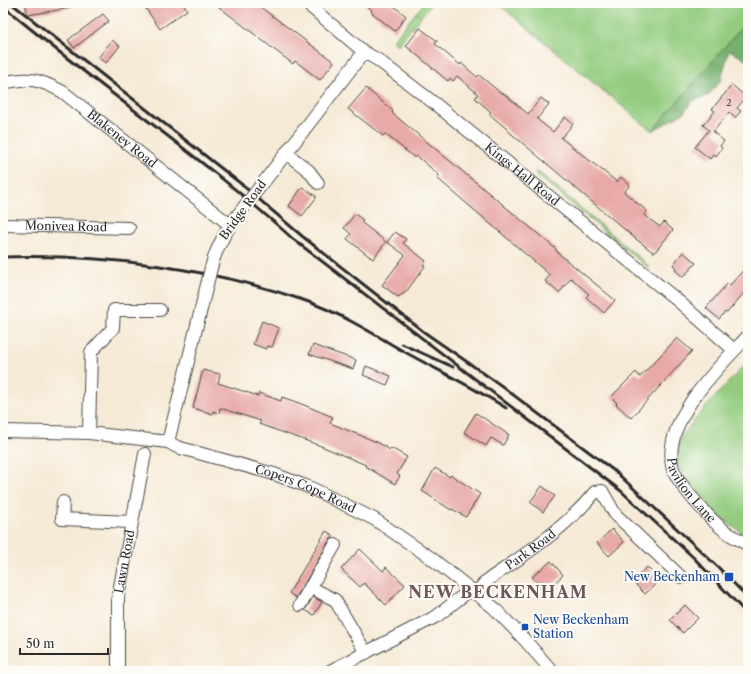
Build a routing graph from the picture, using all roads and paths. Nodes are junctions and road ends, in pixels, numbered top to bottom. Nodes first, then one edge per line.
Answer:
1 (306, 3) edge
2 (364, 52) junction
3 (3, 83) edge
4 (286, 154) junction
5 (318, 183) dead end
6 (3, 225) edge
7 (230, 225) junction
8 (129, 228) dead end
9 (160, 310) dead end
10 (748, 336) edge
11 (734, 350) junction
12 (3, 431) edge
13 (89, 433) junction
14 (168, 442) junction
15 (145, 454) dead end
16 (63, 502) dead end
17 (131, 522) junction
18 (335, 545) dead end
19 (748, 545) edge
20 (681, 577) dead end
21 (310, 587) junction
22 (473, 591) junction
23 (300, 605) dead end
24 (366, 653) junction
25 (118, 671) edge
26 (330, 671) edge
27 (552, 671) edge

1 - 2 street, Kings Hall Road
2 - 4 street, Bridge Road
2 - 11 street, Kings Hall Road
3 - 7 street, Blakeney Road
4 - 5 street
4 - 7 street, Bridge Road, bridge
6 - 8 street, Monivea Road
7 - 14 street, Bridge Road, bridge
9 - 13 street
10 - 11 street, Pavilion Lane
11 - 19 street, Pavilion Lane
12 - 13 street, Copers Cope Road
13 - 14 street, Copers Cope Road
14 - 22 street, Copers Cope Road
15 - 17 street, Lawn Road
16 - 17 street
17 - 25 street, Lawn Road
18 - 21 street
20 - 22 street, Park Road
21 - 23 street
21 - 24 street
22 - 24 street, Park Road
22 - 27 street, Copers Cope Road
24 - 26 street, Park Road

